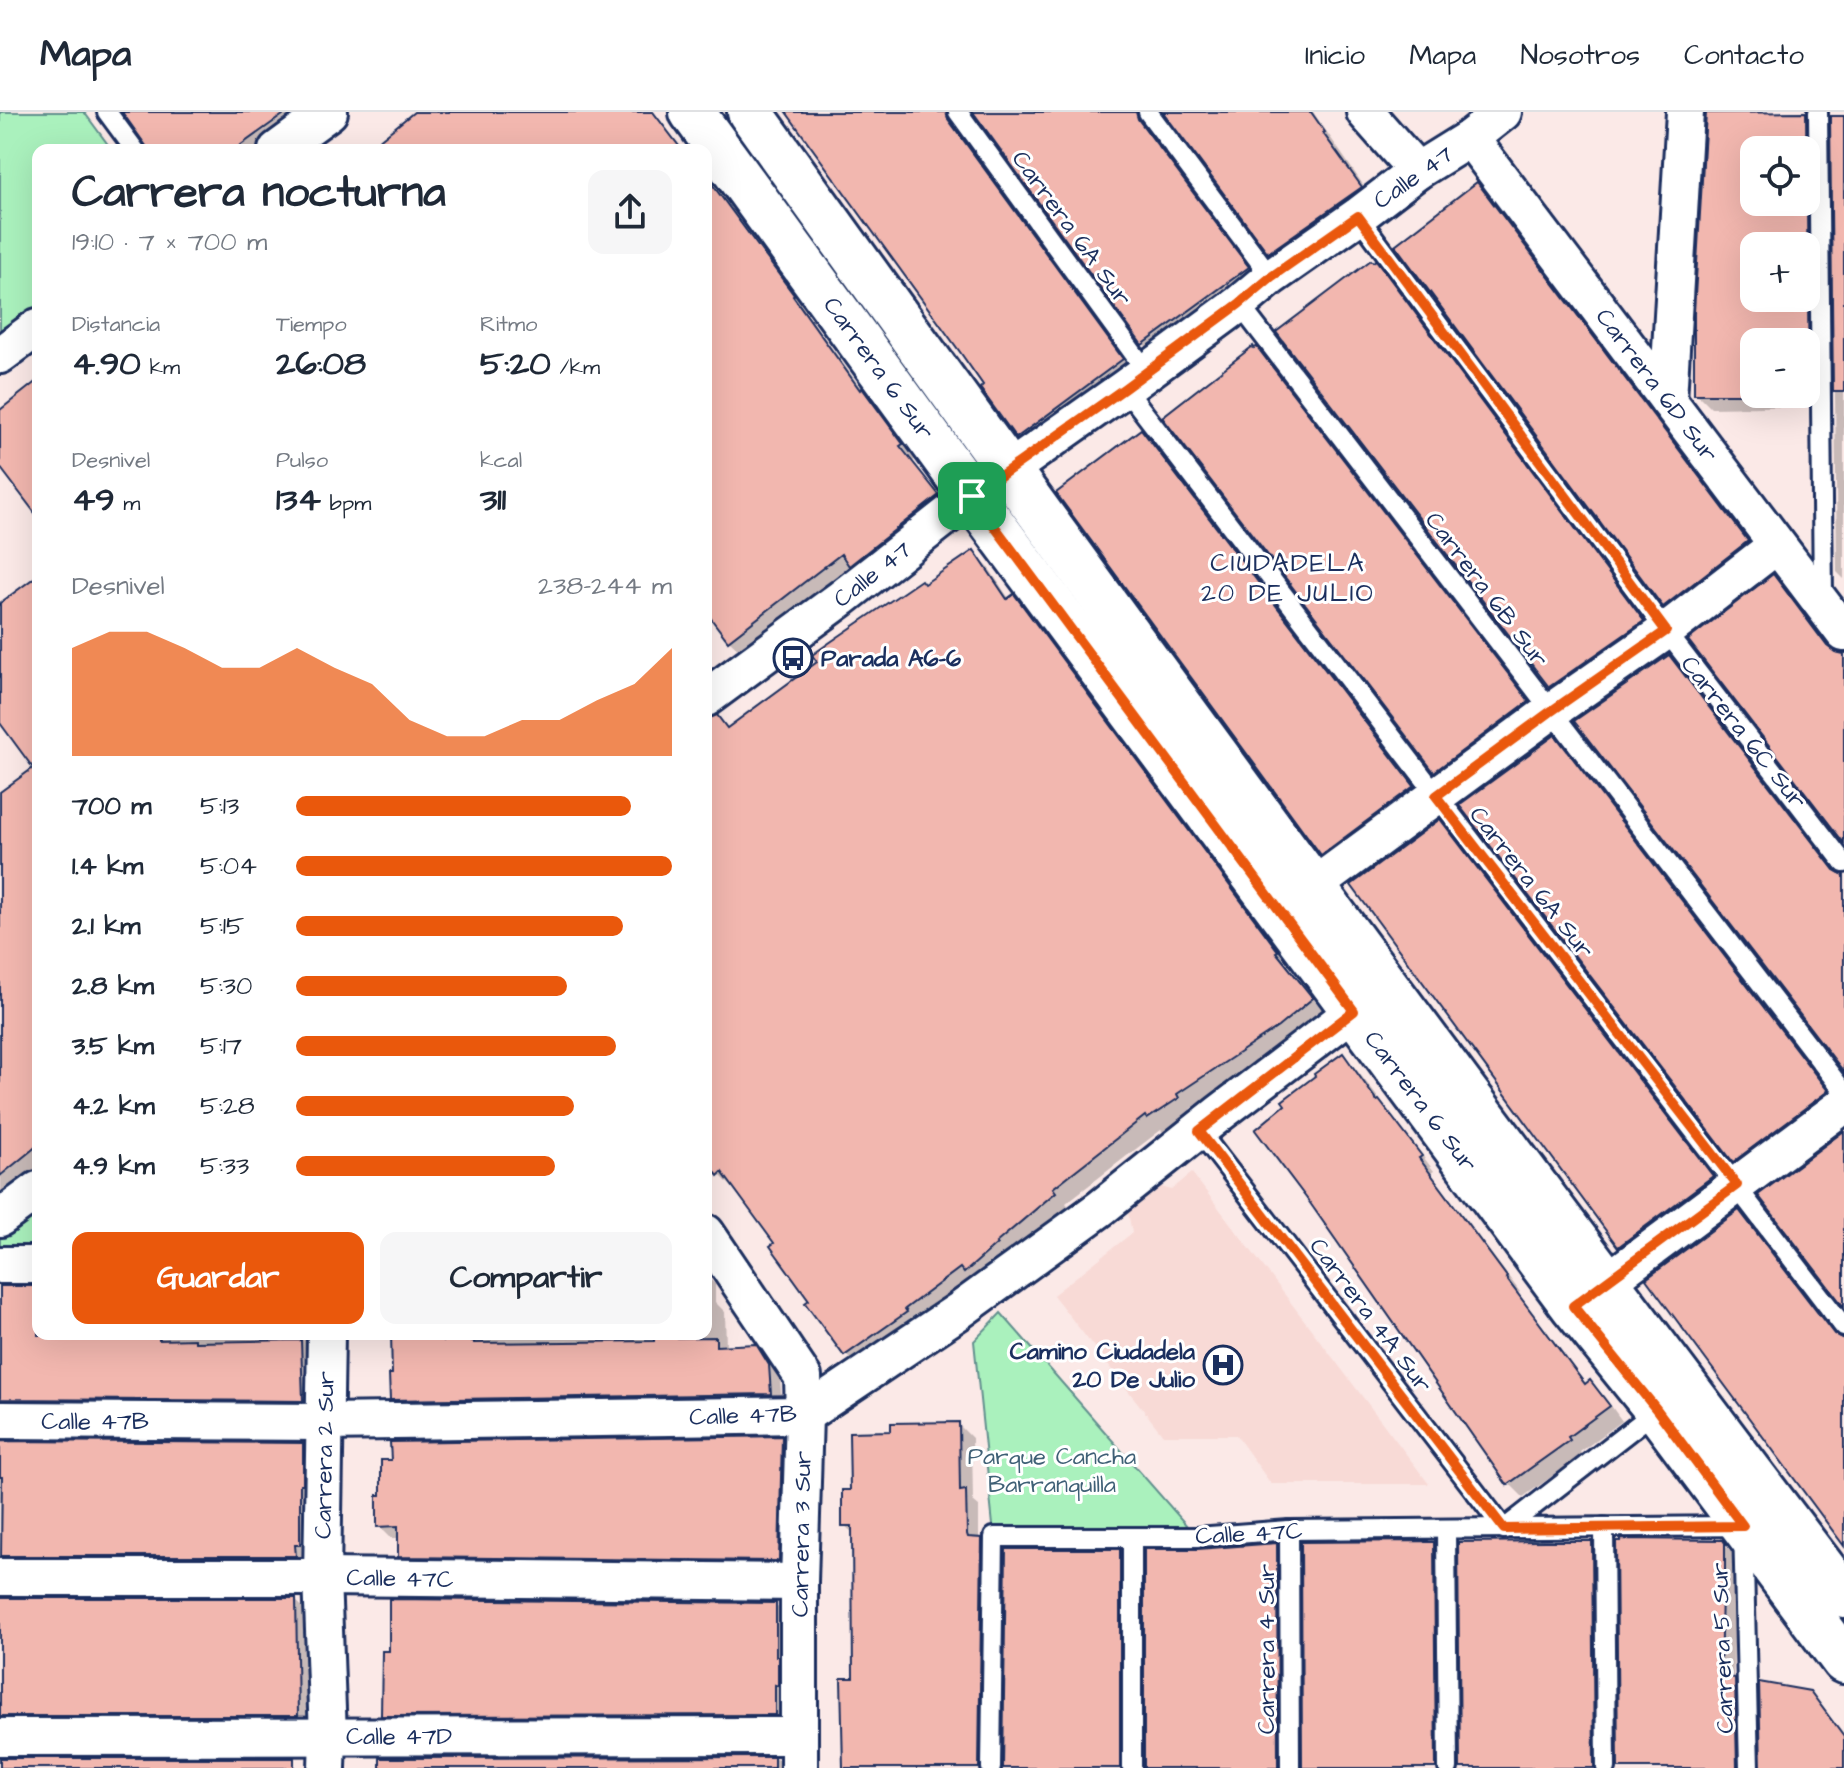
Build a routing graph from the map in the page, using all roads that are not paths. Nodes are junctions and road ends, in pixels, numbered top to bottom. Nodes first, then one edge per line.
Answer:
1 (107, 112) edge
2 (329, 112) edge
3 (692, 112) edge
4 (750, 112) edge
5 (958, 112) edge
6 (1148, 112) edge
7 (1365, 112) edge
8 (1503, 112) edge
9 (1685, 112) edge
10 (1818, 112) edge
11 (1470, 138) junction
12 (131, 144) edge
13 (285, 144) edge
14 (1417, 171) junction
15 (1358, 216) junction
16 (1271, 277) junction
17 (1239, 304) junction
18 (32, 331) edge
19 (0, 355) edge
20 (1136, 380) junction
21 (1668, 400) junction
22 (1008, 471) junction
23 (972, 496) junction
24 (1777, 545) junction
25 (1834, 614) edge
26 (1666, 631) junction
27 (712, 694) edge
28 (1550, 712) junction
29 (1436, 796) junction
30 (1844, 863) edge
31 (1297, 898) junction
32 (1354, 1011) junction
33 (1844, 1092) edge
34 (1844, 1105) edge
35 (1199, 1131) junction
36 (1737, 1185) junction
37 (32, 1194) edge
38 (0, 1218) edge
39 (712, 1251) edge
40 (0, 1265) edge
41 (32, 1265) edge
42 (1590, 1294) junction
43 (1844, 1327) edge
44 (326, 1340) edge
45 (1657, 1410) junction
46 (804, 1415) junction
47 (0, 1420) edge
48 (325, 1422) junction
49 (1743, 1526) junction
50 (1604, 1527) junction
51 (1446, 1529) junction
52 (1504, 1529) junction
53 (1289, 1530) junction
54 (1132, 1537) junction
55 (0, 1577) edge
56 (322, 1577) junction
57 (799, 1582) junction
58 (1844, 1596) edge
59 (1844, 1661) edge
60 (0, 1737) edge
61 (327, 1752) edge
62 (799, 1752) edge
63 (991, 1768) edge
64 (1132, 1768) edge
65 (1290, 1768) edge
66 (1448, 1768) edge
67 (1606, 1768) edge
68 (1749, 1768) edge

1 - 12 lane
2 - 13 street
3 - 23 street, Carrera 6 Sur
4 - 22 street, Carrera 6 Sur
5 - 20 lane, Carrera 6A Sur
6 - 16 lane
7 - 14 street
8 - 11 street, Calle 47
9 - 21 street
10 - 25 lane
11 - 14 street, Calle 47
11 - 21 street, Carrera 6D Sur
14 - 15 street, Calle 47
15 - 16 street, Calle 47
15 - 26 lane, Carrera 6C Sur
16 - 17 street, Calle 47
17 - 20 street, Calle 47
17 - 28 lane, Carrera 6B Sur
18 - 19 street
20 - 22 street, Calle 47
20 - 29 lane, Carrera 6A Sur
21 - 24 street, Carrera 6D Sur
22 - 23 street, Calle 47
22 - 31 street, Carrera 6 Sur
23 - 27 street, Calle 47
23 - 31 street, Carrera 6 Sur
24 - 25 street, Carrera 6D Sur
24 - 26 street
26 - 28 street
26 - 30 lane, Carrera 6C Sur
28 - 29 street
28 - 33 lane, Carrera 6B Sur
29 - 31 street
29 - 36 lane, Carrera 6A Sur
31 - 32 street, Carrera 6 Sur
31 - 42 street, Carrera 6 Sur
32 - 35 street, Calle 47B
32 - 42 street, Carrera 6 Sur
34 - 36 street
35 - 46 street, Calle 47B
35 - 52 lane, Carrera 4A Sur
36 - 42 street
36 - 43 lane, Carrera 6A Sur
37 - 38 street
39 - 46 street, Carrera 3 Sur
40 - 41 street
42 - 45 street, Carrera 6 Sur
42 - 58 street, Carrera 6 Sur
44 - 48 street, Carrera 2 Sur
45 - 49 street, Carrera 6 Sur
45 - 52 lane
46 - 48 street, Calle 47B
46 - 57 street, Carrera 3 Sur
47 - 48 street, Calle 47B
48 - 56 street, Carrera 2 Sur
49 - 50 lane, Calle 47C
49 - 59 street, Carrera 6 Sur
49 - 68 lane, Carrera 5 Sur
50 - 52 lane, Calle 47C
50 - 67 lane
51 - 52 lane, Calle 47C
51 - 53 lane, Calle 47C
51 - 66 lane
53 - 54 lane, Calle 47C
53 - 65 lane, Carrera 4 Sur
54 - 63 lane, Calle 47C
54 - 64 lane
55 - 56 street, Calle 47C
56 - 57 street, Calle 47C
56 - 61 street, Carrera 2 Sur
57 - 62 street, Carrera 3 Sur
60 - 61 street, Calle 47D
61 - 62 street, Calle 47D

